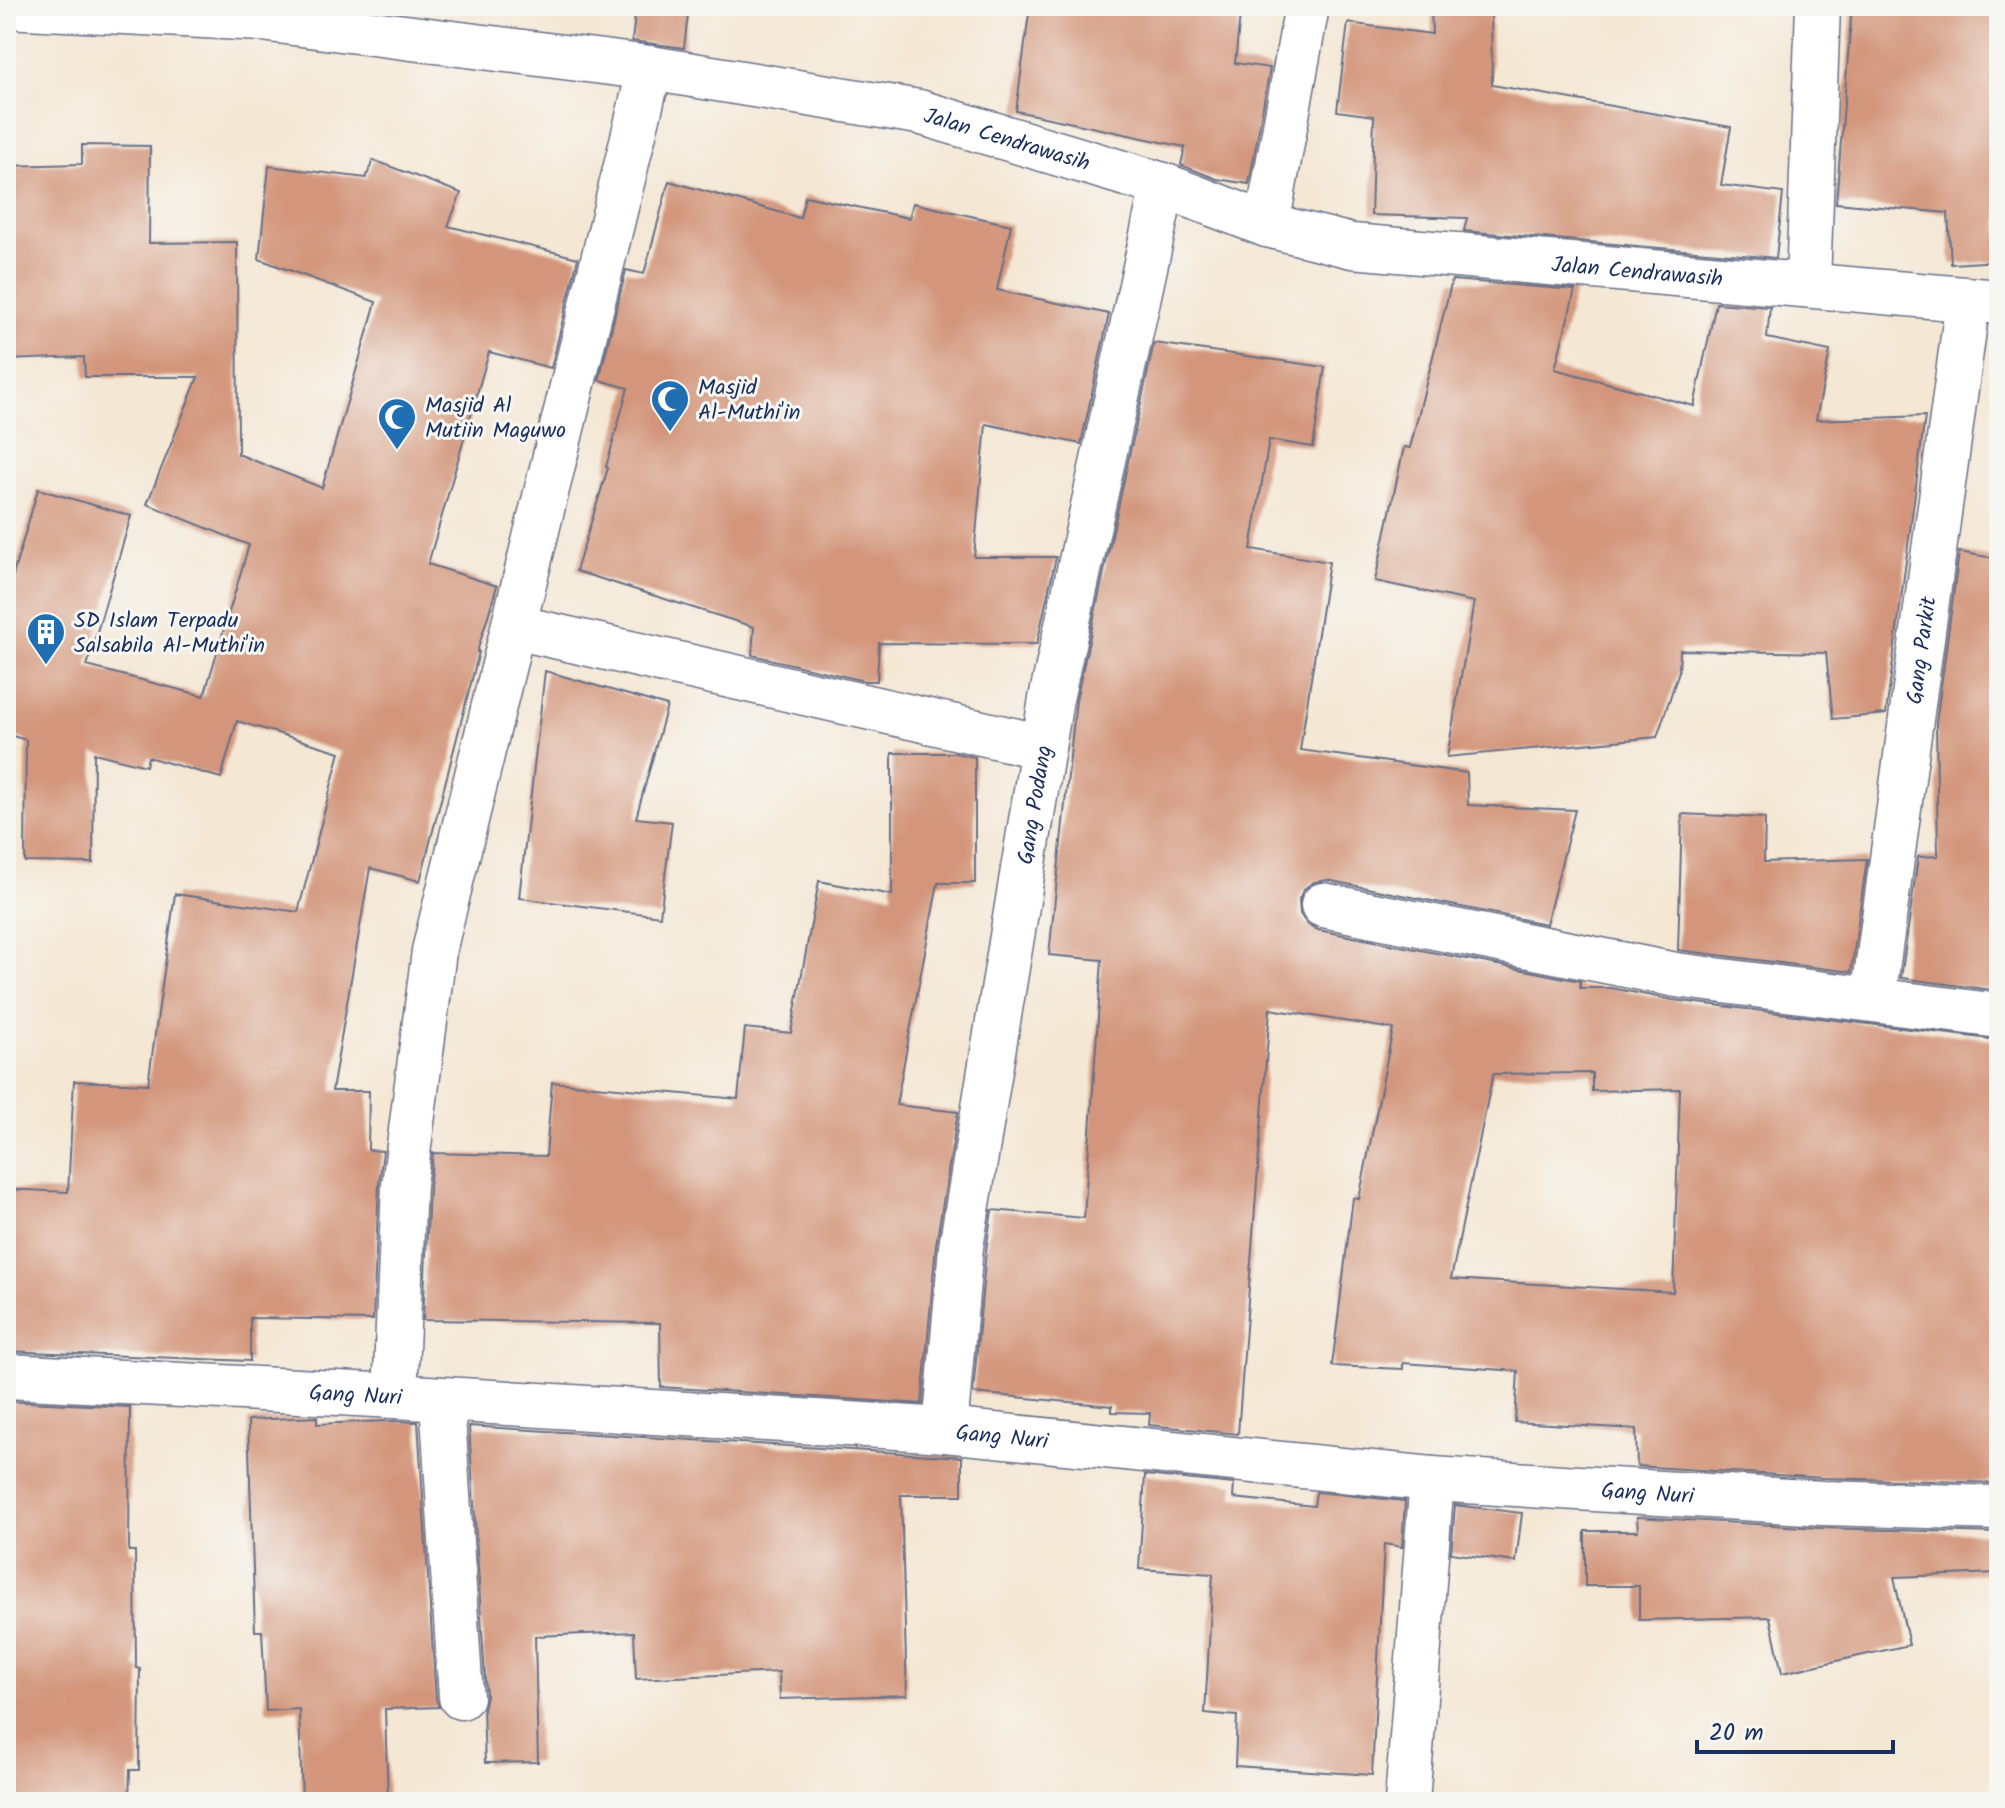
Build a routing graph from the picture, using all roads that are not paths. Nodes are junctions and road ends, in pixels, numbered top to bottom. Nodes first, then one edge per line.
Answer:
1 (6, 6) edge
2 (1307, 6) edge
3 (1818, 6) edge
4 (650, 68) junction
5 (1163, 185) junction
6 (1267, 225) junction
7 (1808, 284) junction
8 (1983, 301) edge
9 (515, 627) junction
10 (1043, 747) junction
11 (1323, 905) dead end
12 (1873, 999) junction
13 (1999, 1016) edge
14 (6, 1376) edge
15 (395, 1396) junction
16 (442, 1400) junction
17 (945, 1430) junction
18 (1432, 1479) junction
19 (1999, 1508) edge
20 (461, 1697) dead end
21 (1407, 1802) edge

1 - 4 street, Jalan Cendrawasih
2 - 6 street
3 - 7 street
4 - 5 street, Jalan Cendrawasih
4 - 9 street
5 - 6 street, Jalan Cendrawasih
5 - 10 street, Gang Podang
6 - 7 street, Jalan Cendrawasih
7 - 8 street, Jalan Cendrawasih
8 - 12 street, Gang Parkit
9 - 10 street
9 - 15 street
10 - 17 street, Gang Podang
11 - 12 street
12 - 13 street
14 - 15 street, Gang Nuri
15 - 16 street, Gang Nuri
16 - 17 street, Gang Nuri
16 - 20 street
17 - 18 street, Gang Nuri
18 - 19 street, Gang Nuri
18 - 21 street

